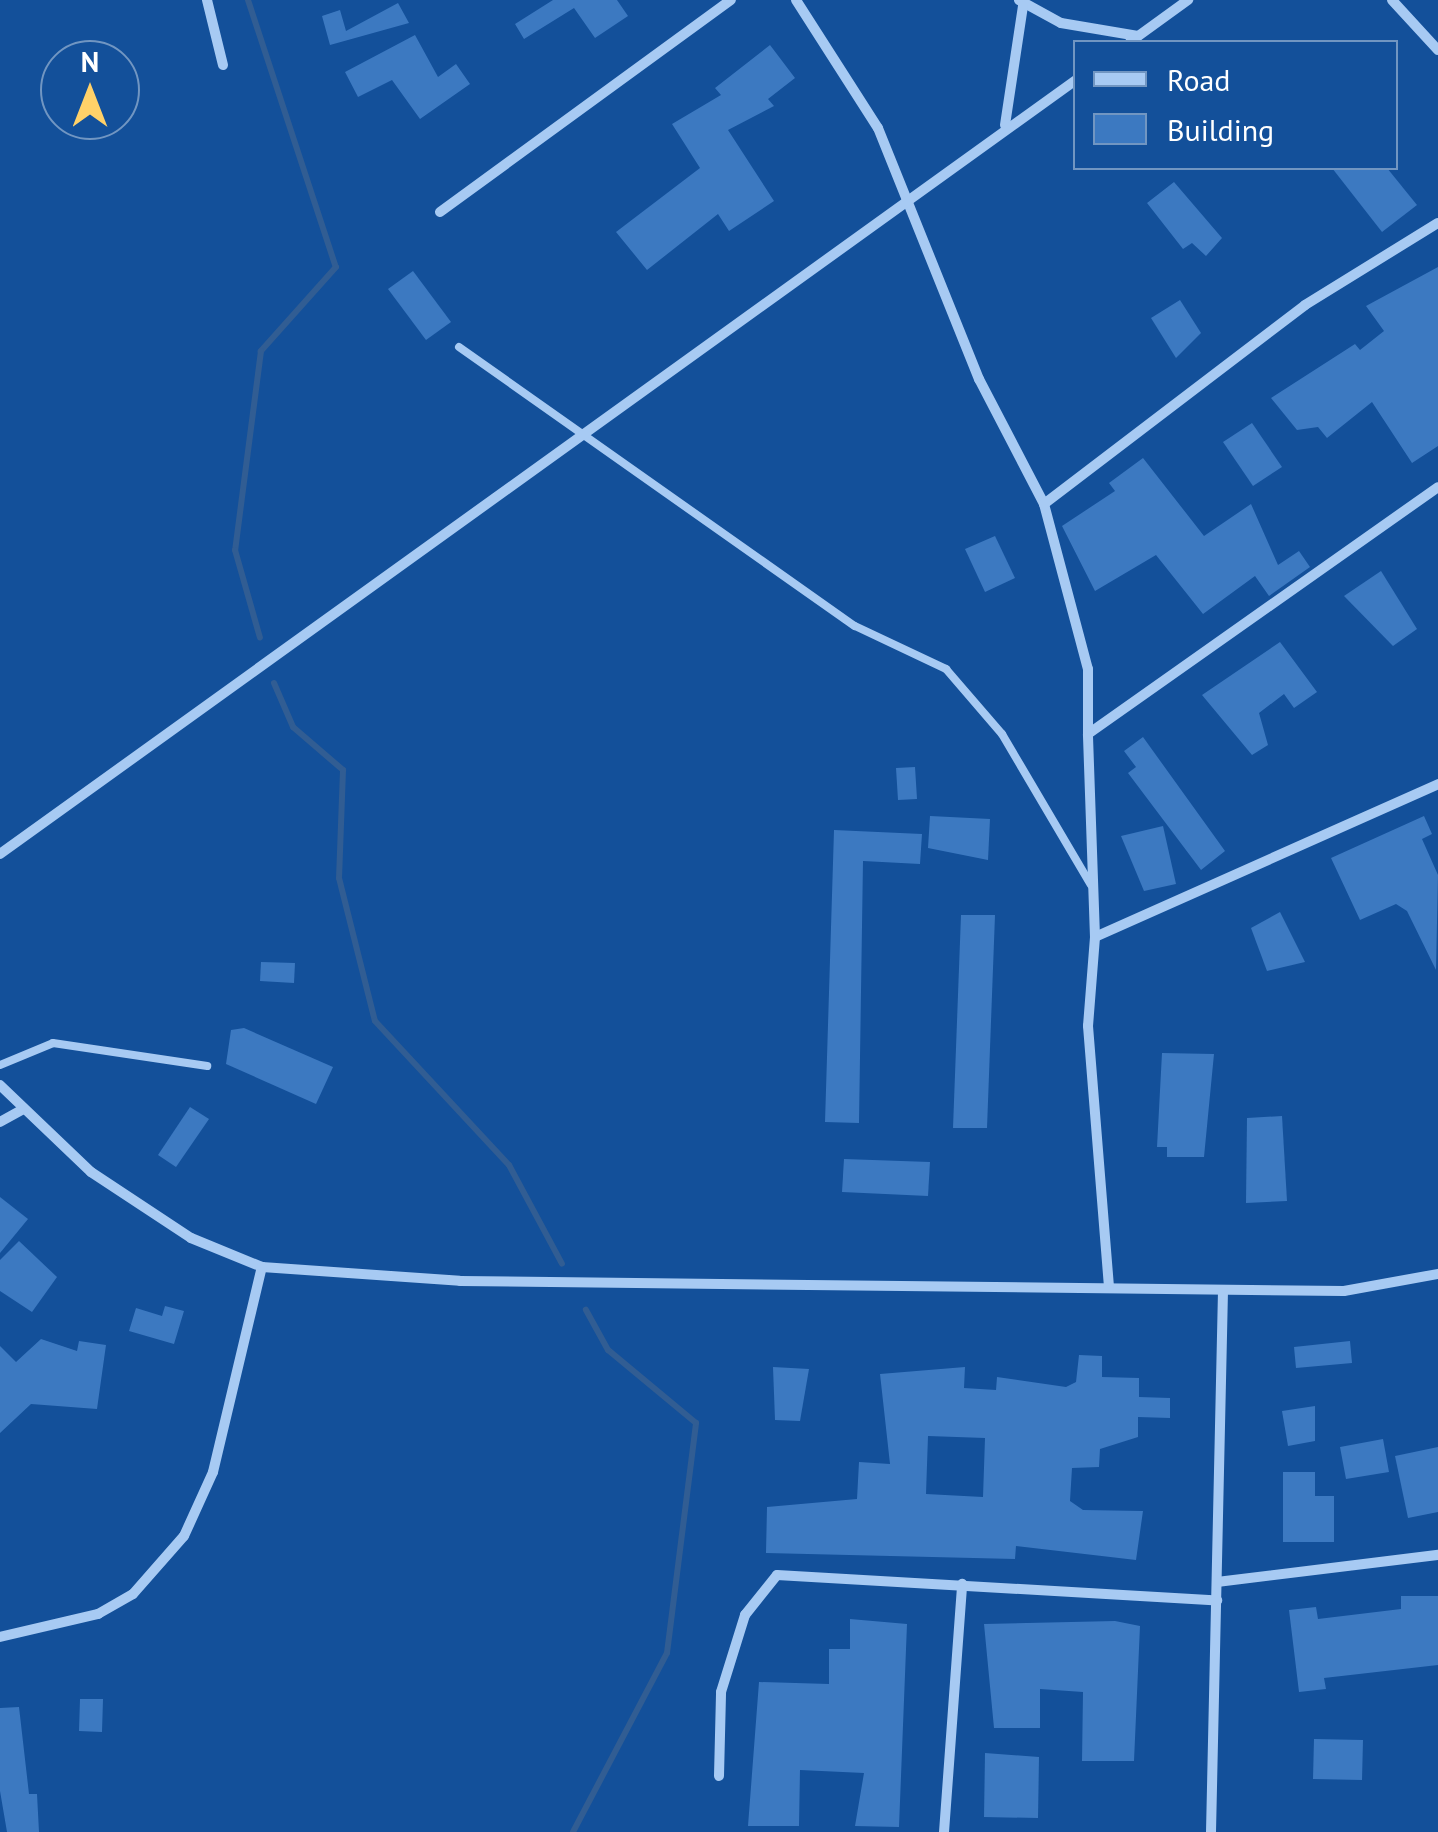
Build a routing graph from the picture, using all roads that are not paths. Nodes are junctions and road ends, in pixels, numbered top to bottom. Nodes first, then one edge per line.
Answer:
1 (207, 0) edge
2 (731, 0) edge
3 (796, 0) edge
4 (1188, 0) edge
5 (1392, 0) edge
6 (1021, 3) edge
7 (1134, 39) edge
8 (1438, 50) edge
9 (223, 65) dead end
10 (1073, 82) edge
11 (1005, 125) junction
12 (908, 194) junction
13 (440, 212) dead end
14 (1438, 223) edge
15 (459, 347) dead end
16 (582, 434) junction
17 (1438, 487) edge
18 (1044, 504) junction
19 (1088, 734) junction
20 (1438, 784) edge
21 (0, 854) edge
22 (1094, 889) junction
23 (1095, 937) junction
24 (0, 1065) edge
25 (207, 1066) dead end
26 (0, 1084) edge
27 (22, 1110) junction
28 (0, 1122) edge
29 (262, 1267) junction
30 (1438, 1274) edge
31 (1109, 1287) junction
32 (1223, 1290) junction
33 (1438, 1555) edge
34 (1218, 1582) junction
35 (962, 1584) junction
36 (1217, 1600) junction
37 (0, 1637) edge
38 (719, 1776) dead end
39 (944, 1832) edge
40 (1211, 1832) edge

1 - 9 street
2 - 13 street
3 - 12 street
4 - 7 street
5 - 8 street
6 - 7 street
6 - 11 street
10 - 11 street
11 - 12 street
12 - 16 street
12 - 18 street
14 - 18 street
15 - 16 lane
16 - 21 street
16 - 22 lane
17 - 19 street
18 - 19 street
19 - 22 street
20 - 23 street
22 - 23 street
23 - 31 street
24 - 25 lane
26 - 27 street
27 - 28 street
27 - 29 street
29 - 31 street
29 - 37 street
30 - 32 street
31 - 32 street
32 - 34 street
33 - 34 street
34 - 36 street
35 - 36 street
35 - 38 street
35 - 39 street
36 - 40 street

